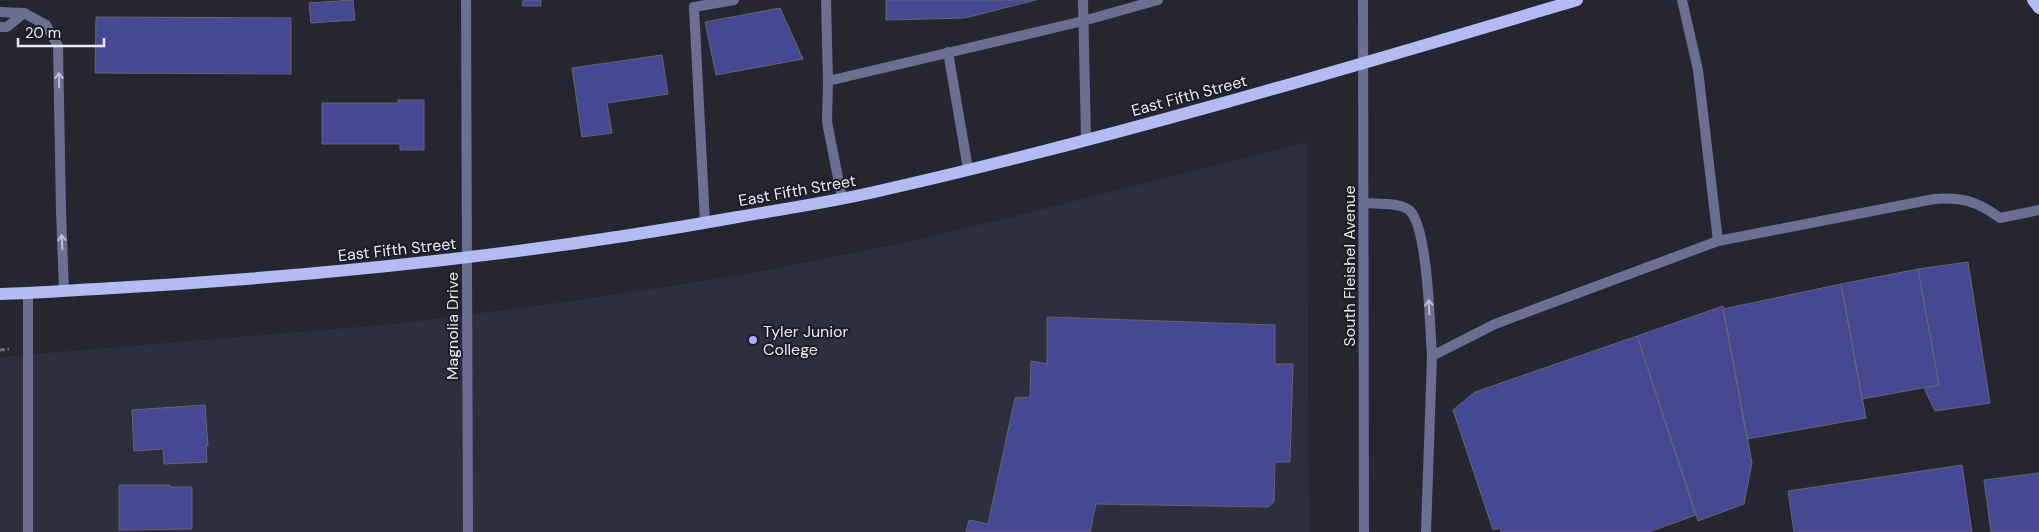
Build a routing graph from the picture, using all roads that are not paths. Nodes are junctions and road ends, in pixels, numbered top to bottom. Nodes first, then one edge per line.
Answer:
1 (466, 0) edge
2 (734, 0) edge
3 (826, 0) edge
4 (1083, 0) edge
5 (1158, 0) edge
6 (1363, 0) edge
7 (1577, 0) edge
8 (1682, 0) edge
9 (2033, 0) edge
10 (2039, 8) edge
11 (0, 12) edge
12 (24, 13) junction
13 (1083, 21) junction
14 (0, 27) edge
15 (948, 52) junction
16 (1364, 63) junction
17 (828, 80) junction
18 (1086, 139) junction
19 (968, 169) junction
20 (842, 198) junction
21 (1364, 203) junction
22 (2039, 210) edge
23 (705, 223) junction
24 (1718, 241) junction
25 (467, 258) junction
26 (64, 291) junction
27 (28, 293) junction
28 (0, 294) edge
29 (1432, 356) junction
30 (28, 532) edge
31 (468, 532) edge
32 (1364, 532) edge
33 (1426, 532) edge

1 - 25 street, Magnolia Drive
2 - 23 street
3 - 17 street
4 - 13 street
5 - 13 street
6 - 16 street, South Fleishel Avenue
7 - 16 main road, East Fifth Street
8 - 24 street
9 - 10 main road
11 - 12 street
12 - 14 street
26 -> 12 street
13 - 15 street
13 - 18 street
15 - 17 street
15 - 19 street
16 - 18 main road, East Fifth Street
16 - 21 street, South Fleishel Avenue
17 - 20 street
18 - 19 main road, East Fifth Street
19 - 20 main road, East Fifth Street
20 - 23 main road, East Fifth Street
29 -> 21 street
21 - 32 street, South Fleishel Avenue
22 - 24 street
23 - 25 main road, East Fifth Street
24 - 29 street
25 - 26 main road, East Fifth Street
25 - 31 street, Magnolia Drive
26 - 27 main road, East Fifth Street
27 - 28 main road, East Fifth Street
27 - 30 street
29 - 33 street

